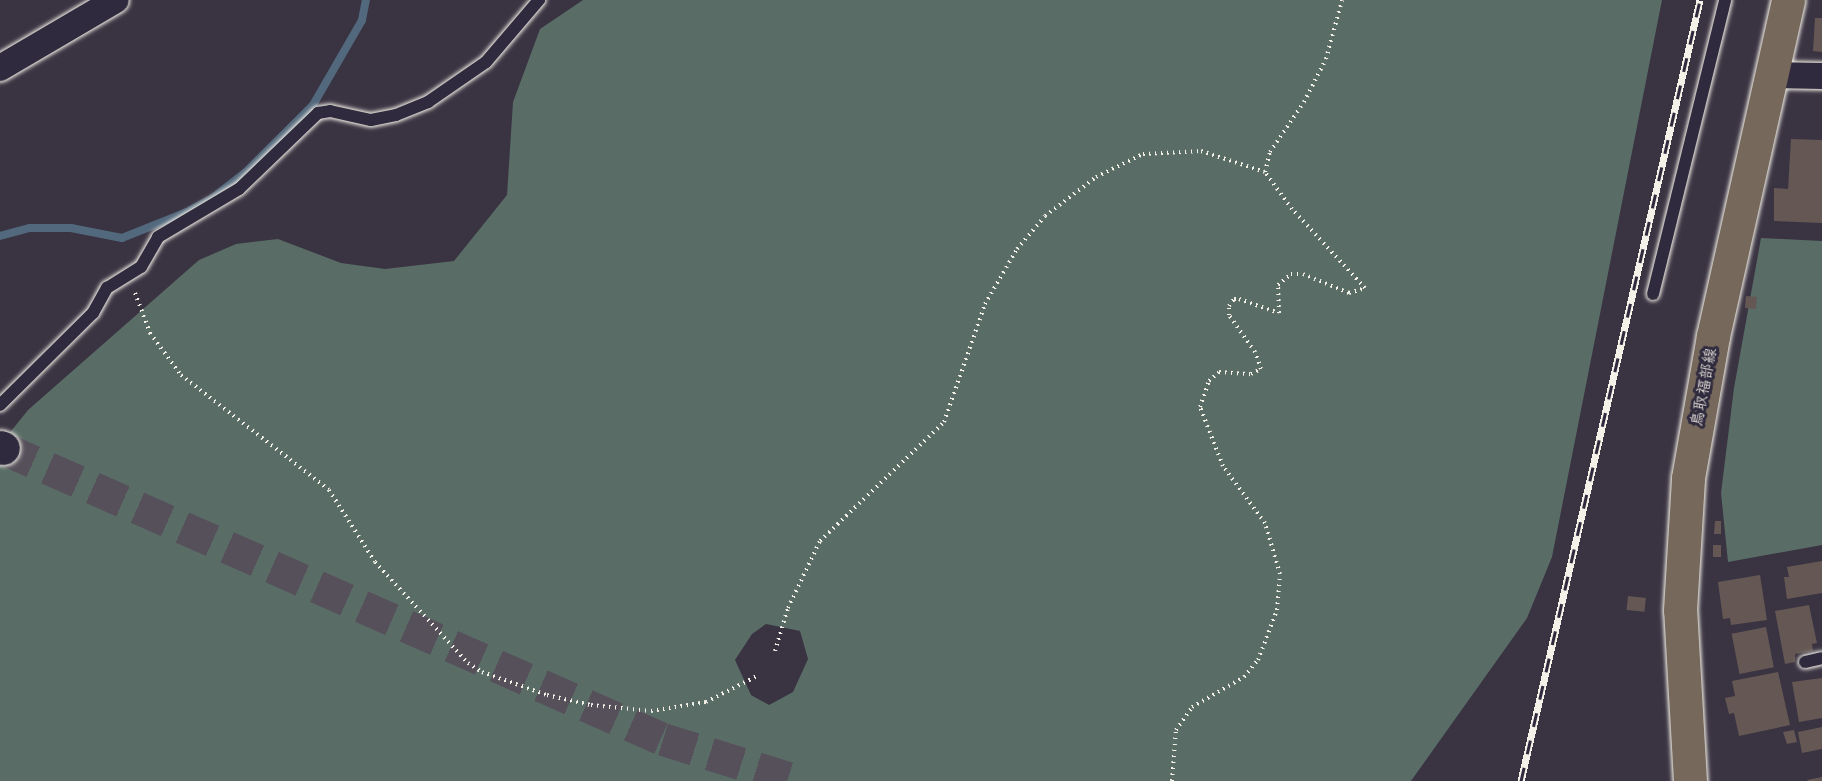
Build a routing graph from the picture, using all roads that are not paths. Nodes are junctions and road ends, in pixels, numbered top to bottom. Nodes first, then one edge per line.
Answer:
1 (116, 0) edge
2 (539, 0) edge
3 (1725, 0) edge
4 (1788, 0) edge
5 (0, 68) edge
6 (1771, 75) junction
7 (1822, 76) edge
8 (1653, 294) dead end
9 (0, 405) edge
10 (1822, 658) edge
11 (1805, 662) dead end
12 (1690, 781) edge

1 - 5 street
2 - 9 lane
3 - 8 lane
4 - 6 main road, 鳥取福部線
6 - 7 street
6 - 12 main road, 鳥取福部線
10 - 11 lane

